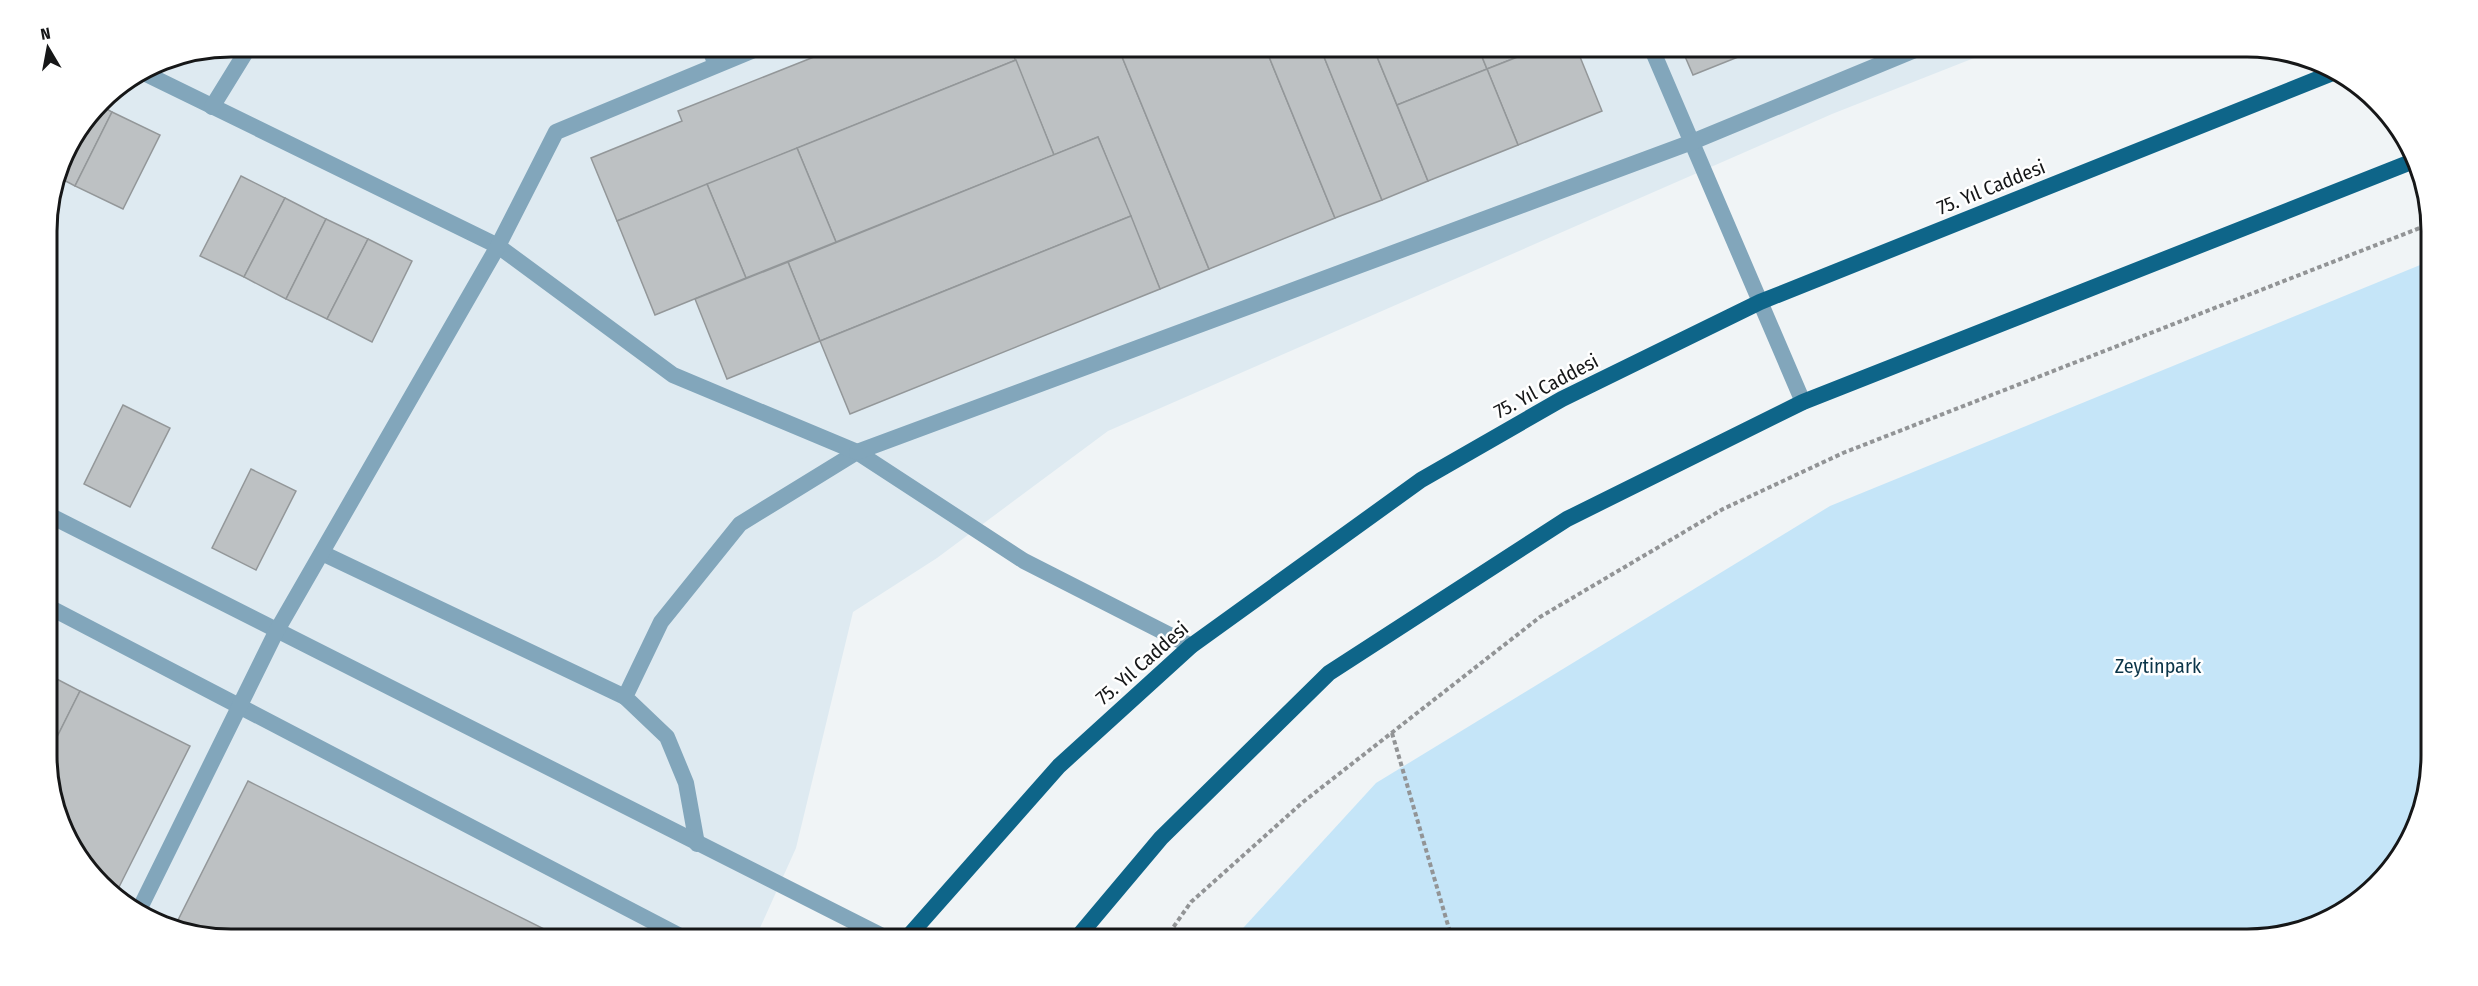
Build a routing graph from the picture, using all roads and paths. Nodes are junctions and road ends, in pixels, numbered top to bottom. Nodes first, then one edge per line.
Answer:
1 (242, 57) edge
2 (713, 57) edge
3 (735, 57) edge
4 (1656, 57) edge
5 (1896, 57) edge
6 (716, 65) junction
7 (2325, 76) edge
8 (151, 77) edge
9 (212, 107) junction
10 (1692, 142) junction
11 (2407, 163) edge
12 (2421, 228) edge
13 (498, 246) junction
14 (1760, 302) junction
15 (1803, 402) junction
16 (856, 452) junction
17 (57, 520) edge
18 (322, 553) junction
19 (57, 611) edge
20 (276, 632) junction
21 (1191, 646) junction
22 (625, 697) junction
23 (240, 707) junction
24 (1392, 733) junction
25 (698, 844) junction
26 (142, 904) edge
27 (667, 929) edge
28 (868, 929) edge
29 (915, 929) edge
30 (1084, 929) edge
31 (1172, 929) edge
32 (1449, 929) edge

1 - 9 street
2 - 6 street
3 - 6 street
4 - 10 street
5 - 10 street
6 - 13 street
7 - 14 main road, 75. Yıl Caddesi
8 - 9 street
9 - 13 street
10 - 14 street
10 - 16 street
11 - 15 main road
12 - 24 path
13 - 16 street
13 - 18 street
14 - 15 street
14 - 21 main road, 75. Yıl Caddesi
15 - 30 main road
16 - 21 street
16 - 22 street
17 - 20 street
18 - 20 street
18 - 22 street
19 - 23 street
20 - 23 street
20 - 25 street
21 - 29 main road, 75. Yıl Caddesi
22 - 25 street
23 - 26 street
23 - 27 street
24 - 31 path
24 - 32 path
25 - 28 street

